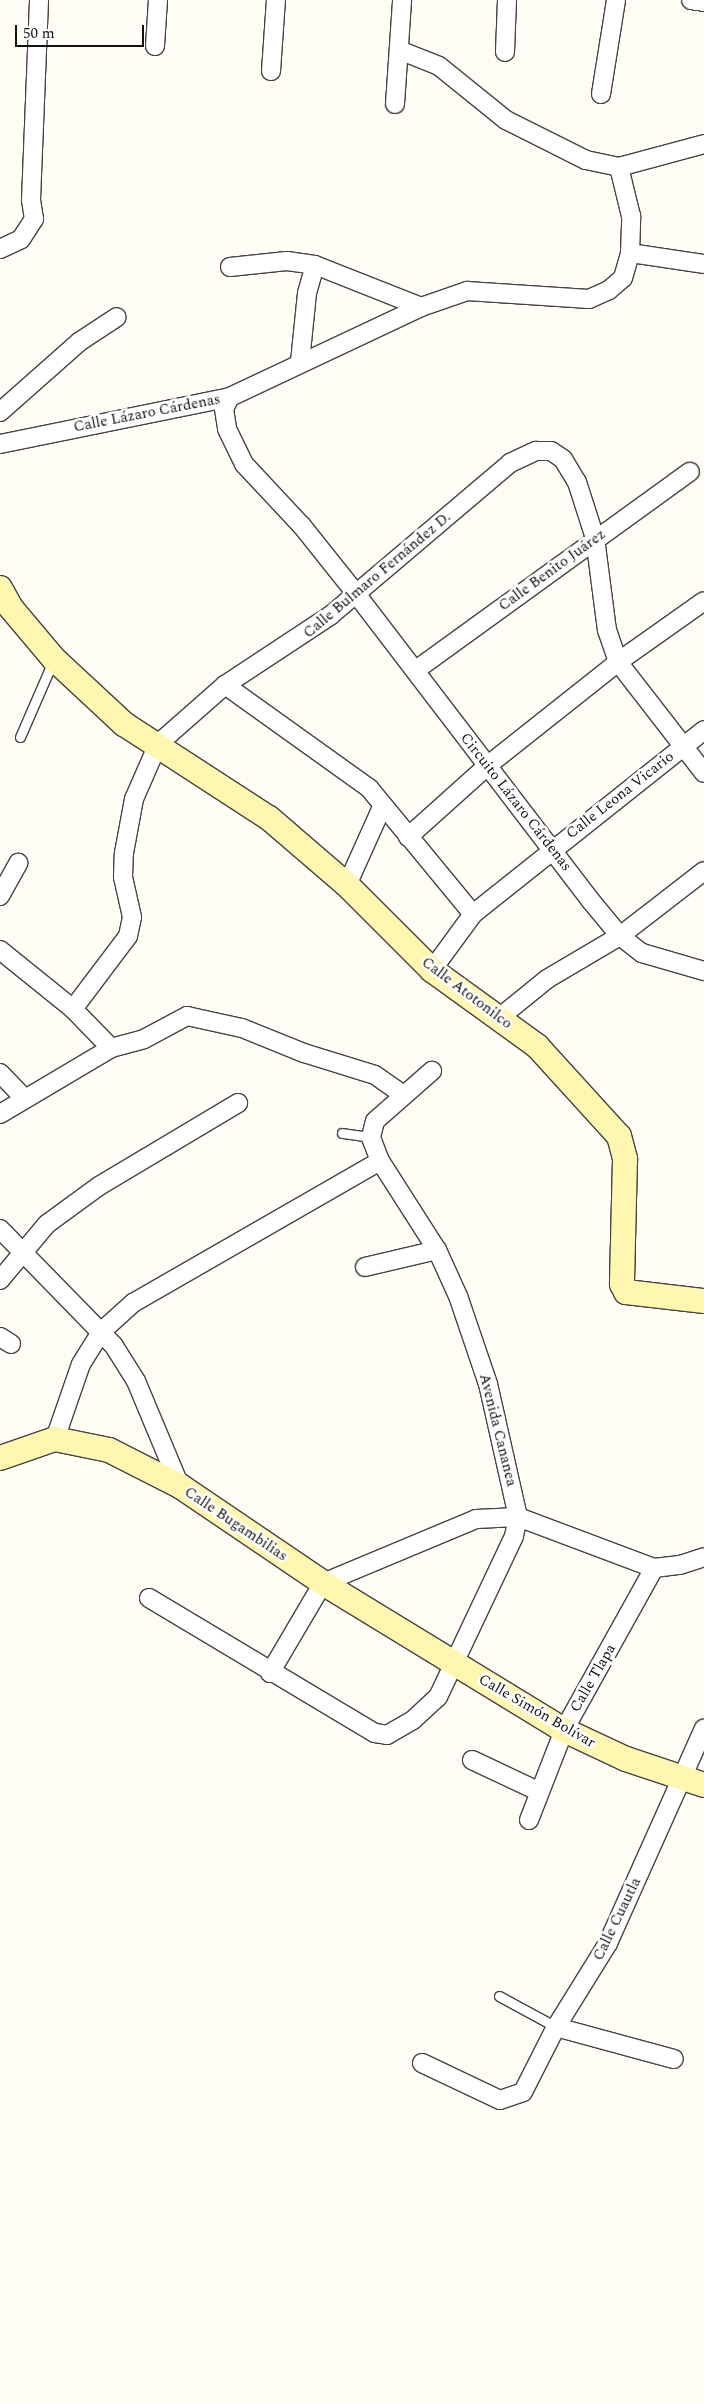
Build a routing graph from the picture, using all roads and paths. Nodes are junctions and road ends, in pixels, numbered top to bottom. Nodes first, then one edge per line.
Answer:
1 (39, 0) edge
2 (158, 0) edge
3 (276, 0) edge
4 (402, 0) edge
5 (507, 0) edge
6 (616, 0) edge
7 (690, 0) edge
8 (704, 2) edge
9 (155, 46) dead end
10 (399, 50) junction
11 (505, 52) dead end
12 (271, 71) dead end
13 (602, 94) dead end
14 (395, 104) dead end
15 (704, 144) edge
16 (619, 167) junction
17 (0, 248) edge
18 (630, 253) junction
19 (704, 264) edge
20 (315, 265) junction
21 (230, 266) dead end
22 (420, 307) junction
23 (117, 317) dead end
24 (300, 362) junction
25 (230, 396) junction
26 (0, 412) edge
27 (0, 444) edge
28 (690, 472) dead end
29 (595, 538) junction
30 (0, 588) edge
31 (357, 594) junction
32 (704, 601) edge
33 (54, 659) junction
34 (618, 662) junction
35 (416, 670) junction
36 (225, 685) junction
37 (704, 730) edge
38 (20, 736) dead end
39 (158, 744) junction
40 (682, 745) junction
41 (487, 766) junction
42 (704, 773) edge
43 (382, 808) junction
44 (408, 836) junction
45 (553, 848) junction
46 (18, 863) dead end
47 (704, 871) edge
48 (346, 885) junction
49 (0, 896) edge
50 (473, 914) junction
51 (620, 936) junction
52 (0, 950) edge
53 (432, 970) junction
54 (704, 971) edge
55 (73, 1008) junction
56 (499, 1018) junction
57 (111, 1048) junction
58 (432, 1071) dead end
59 (0, 1073) edge
60 (404, 1095) junction
61 (25, 1099) junction
62 (238, 1103) dead end
63 (0, 1114) edge
64 (342, 1133) dead end
65 (371, 1137) junction
66 (380, 1161) junction
67 (0, 1229) edge
68 (437, 1250) junction
69 (21, 1251) junction
70 (365, 1267) dead end
71 (0, 1280) edge
72 (704, 1301) edge
73 (102, 1330) junction
74 (55, 1439) junction
75 (0, 1458) edge
76 (180, 1486) junction
77 (518, 1517) junction
78 (704, 1557) edge
79 (654, 1568) junction
80 (323, 1583) junction
81 (149, 1598) dead end
82 (455, 1664) junction
83 (270, 1674) junction
84 (704, 1728) edge
85 (564, 1730) junction
86 (472, 1760) dead end
87 (693, 1782) edge
88 (538, 1790) junction
89 (528, 1820) dead end
90 (499, 1996) dead end
91 (556, 2027) junction
92 (674, 2060) dead end
93 (422, 2063) dead end

1 - 17 street
2 - 9 street
3 - 12 street
4 - 10 street
5 - 11 street
6 - 13 street
7 - 8 street
10 - 14 street
10 - 16 street
15 - 16 street
16 - 18 street
18 - 19 street
18 - 22 street
20 - 21 street
20 - 22 street
20 - 24 street
22 - 24 street
23 - 26 street
24 - 25 street
25 - 27 street, Calle Lázaro Cárdenas
25 - 31 street, Calle Lázaro Cárdenas
28 - 29 street, Calle Benito Juárez
29 - 31 street, Calle Bulmaro Fernández D.
29 - 34 street
29 - 35 street, Calle Benito Juárez
30 - 33 street, Calle Atotonilco
31 - 35 street, Circuito Lázaro Cárdenas
31 - 36 street, Calle Bulmaro Fernández D.
32 - 34 street
33 - 38 lane
33 - 39 street, Calle Atotonilco
34 - 40 street
34 - 41 street
35 - 41 street, Circuito Lázaro Cárdenas
36 - 39 street, Calle Bulmaro Fernández D.
36 - 43 street
37 - 40 street, Calle Leona Vicario
39 - 48 street, Calle Atotonilco
39 - 55 street
40 - 42 street
40 - 45 street, Calle Leona Vicario
41 - 44 street
41 - 45 street, Circuito Lázaro Cárdenas
43 - 44 street
43 - 48 street
44 - 50 street
45 - 50 street, Calle Leona Vicario
45 - 51 street, Circuito Lázaro Cárdenas
46 - 49 street
47 - 51 street
48 - 53 street, Calle Atotonilco
50 - 53 street, Calle Leona Vicario
51 - 54 street, Circuito Lázaro Cárdenas
51 - 56 street
52 - 55 street
53 - 56 street, Calle Atotonilco
55 - 57 street
56 - 72 street, Calle Atotonilco
57 - 60 street
57 - 61 street
58 - 60 street
59 - 61 street
60 - 65 street
61 - 63 street
62 - 69 street
64 - 65 lane
65 - 66 street, Avenida Cananea
66 - 68 street, Avenida Cananea
66 - 73 street
67 - 69 street
68 - 70 street
68 - 77 street, Avenida Cananea
69 - 71 street
69 - 73 street
73 - 74 street
73 - 76 street
74 - 75 street
74 - 76 street, Calle Bugambilias
76 - 80 street, Calle Bugambilias
77 - 79 street
77 - 80 street
77 - 82 street, Avenida Cananea
78 - 79 street
79 - 85 street, Calle Tlapa
80 - 82 street, Calle Bugambilias
80 - 83 street
81 - 83 street
82 - 83 street, Avenida Cananea
82 - 85 street, Calle Simón Bolívar
84 - 87 street, Calle Cuautla
85 - 87 street, Calle Simón Bolívar
85 - 88 street, Calle Tlapa
86 - 88 street
87 - 91 street, Calle Cuautla
88 - 89 street, Calle Tlapa
90 - 91 lane
91 - 92 street
91 - 93 street, Calle Cuautla

